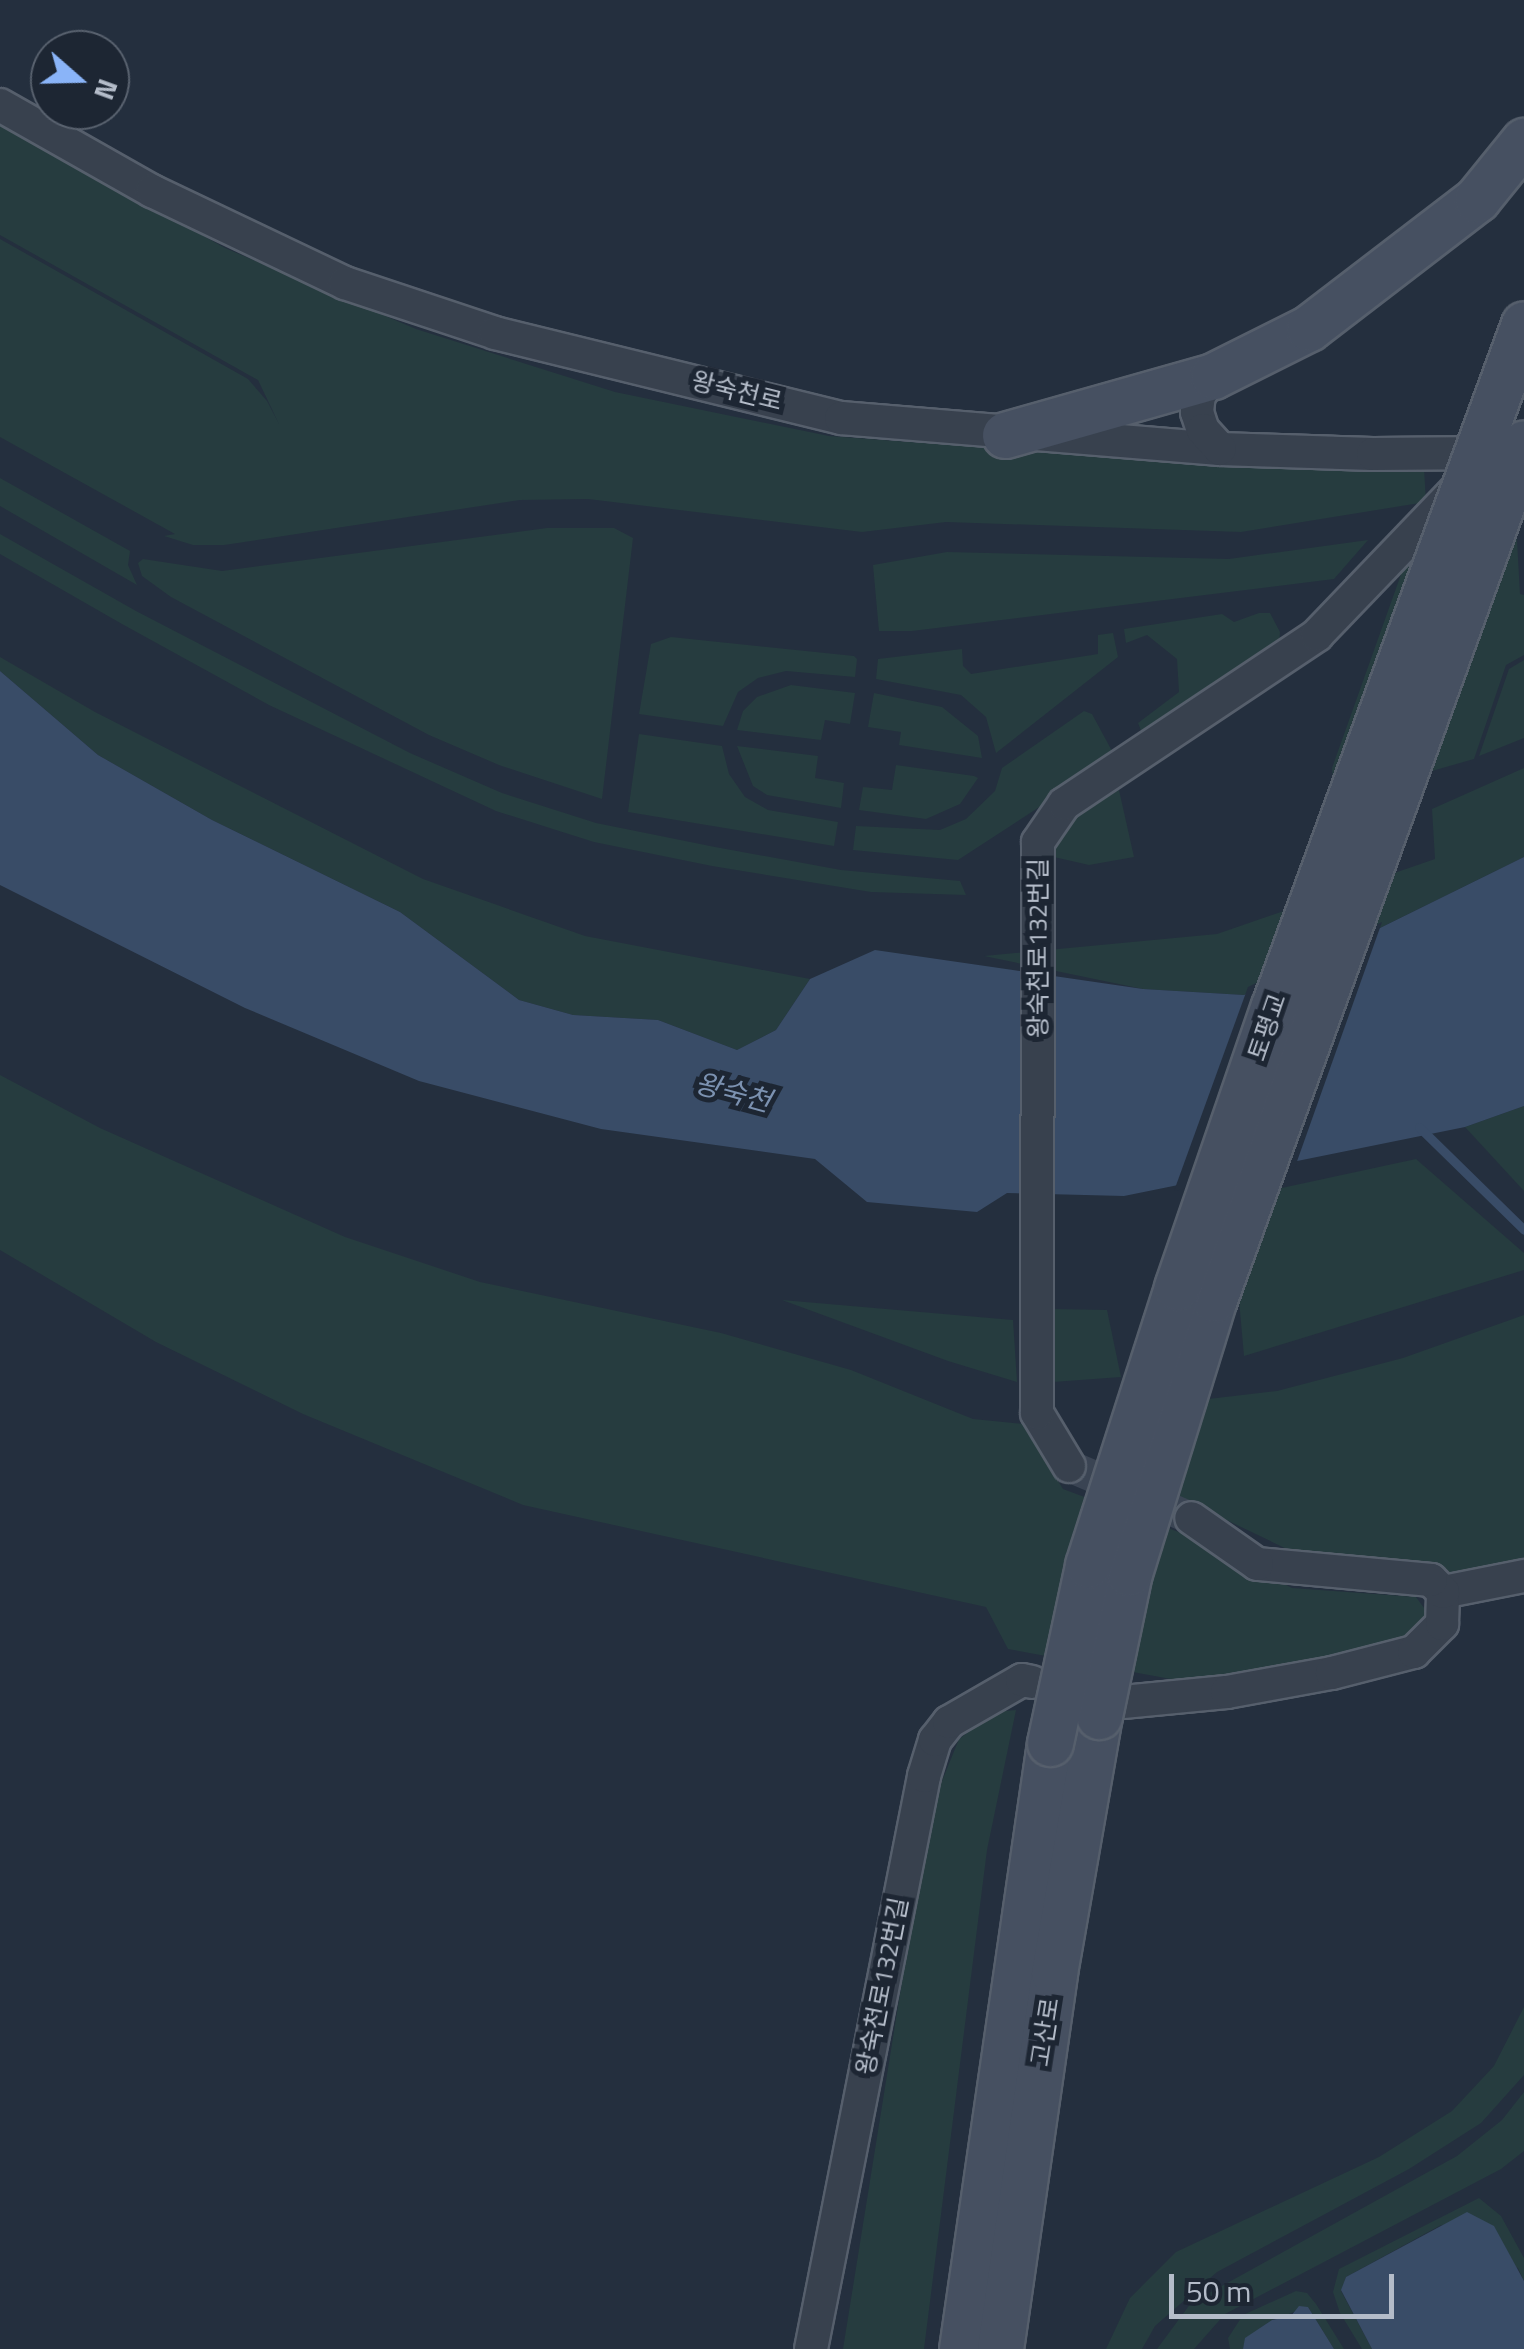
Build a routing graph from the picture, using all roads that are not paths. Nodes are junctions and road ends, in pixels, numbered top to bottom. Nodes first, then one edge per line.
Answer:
1 (0, 105) edge
2 (1524, 141) edge
3 (1524, 324) edge
4 (1213, 376) junction
5 (1004, 434) junction
6 (1512, 444) edge
7 (1220, 448) junction
8 (1069, 1466) tunnel mouth
9 (1190, 1518) tunnel mouth
10 (1524, 1576) edge
11 (1443, 1592) junction
12 (1032, 1682) dead end
13 (1111, 1709) junction
14 (1050, 1743) joint
15 (811, 2349) edge
16 (962, 2349) edge
17 (1000, 2349) edge

1 - 5 street, 왕숙천로
2 - 4 street
3 - 14 street, 토평교, bridge
4 - 5 street
4 - 7 street
5 - 7 street, 왕숙천로
6 - 7 street, 왕숙천로
6 - 8 street, 왕숙천로132번길
6 - 13 street, 토평교, bridge
9 - 11 street
10 - 11 street
11 - 13 street
12 - 15 street, 왕숙천로132번길
13 - 17 street, 고산로
14 - 16 street, 고산로

